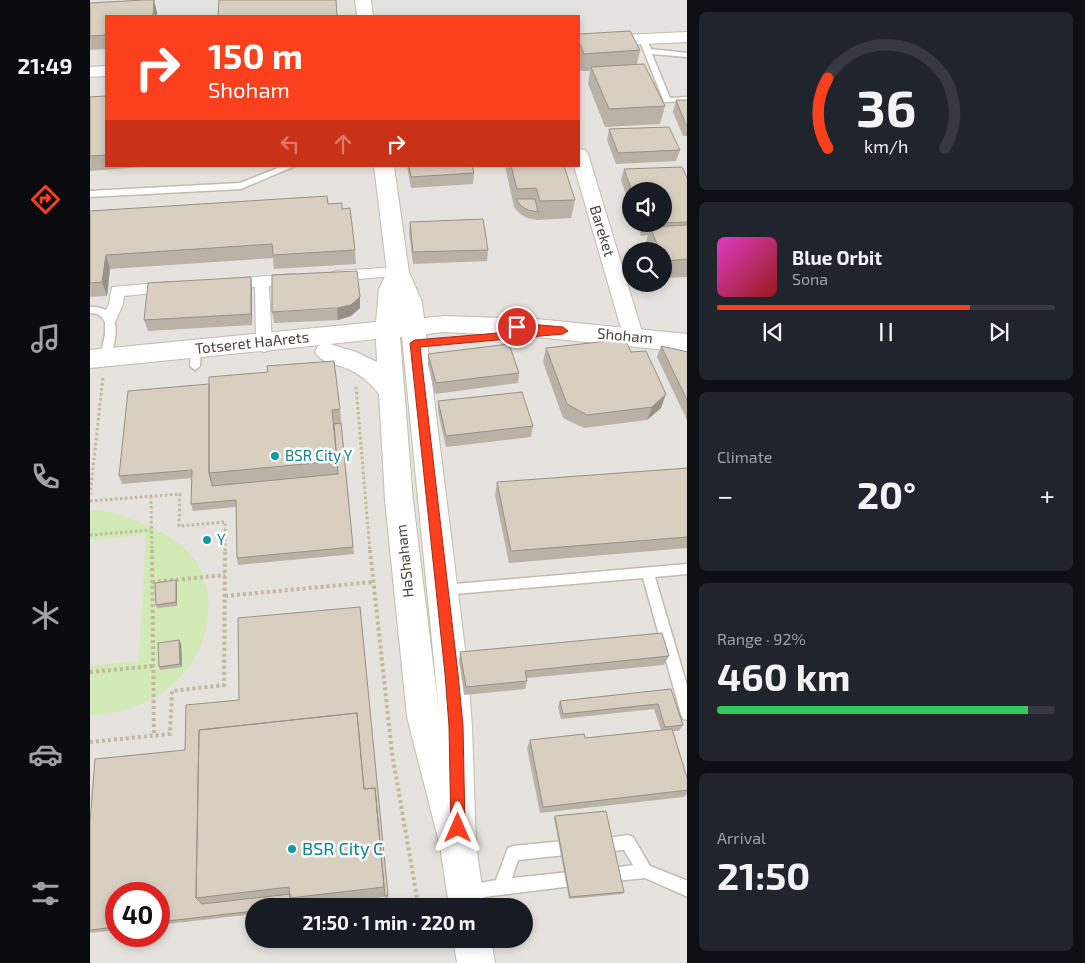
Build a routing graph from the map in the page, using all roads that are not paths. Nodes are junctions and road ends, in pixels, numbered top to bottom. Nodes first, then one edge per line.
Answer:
1 (363, 0) edge
2 (365, 15) edge
3 (687, 37) edge
4 (580, 42) edge
5 (645, 45) junction
6 (687, 55) edge
7 (105, 71) edge
8 (90, 72) edge
9 (687, 99) edge
10 (580, 157) edge
11 (288, 167) edge
12 (384, 167) edge
13 (90, 194) edge
14 (398, 272) junction
15 (262, 282) junction
16 (214, 285) edge
17 (185, 286) edge
18 (90, 310) edge
19 (110, 318) junction
20 (414, 335) junction
21 (633, 335) junction
22 (388, 338) junction
23 (687, 342) edge
24 (264, 344) junction
25 (327, 352) junction
26 (195, 357) junction
27 (97, 368) edge
28 (391, 392) junction
29 (416, 499) junction
30 (687, 569) edge
31 (648, 573) junction
32 (443, 590) junction
33 (687, 710) edge
34 (458, 846) junction
35 (645, 871) junction
36 (502, 886) junction
37 (687, 889) edge
38 (466, 898) edge
39 (469, 898) edge
40 (474, 948) edge
41 (476, 963) edge

1 - 2 street
3 - 5 street
4 - 5 street
5 - 6 lane
5 - 9 lane
7 - 8 street
10 - 21 street, Bareket
11 - 13 lane
12 - 14 street, HaShaham
14 - 15 street
14 - 20 street, HaShaham
14 - 22 street, HaShaham
15 - 16 street
15 - 24 street
17 - 19 street
18 - 19 lane
19 - 27 lane
20 - 21 street, Shoham
20 - 22 street, Shoham
20 - 29 street, HaShaham
21 - 23 street, Shoham
22 - 24 street, Totseret HaArets
22 - 25 street, Totseret HaArets
22 - 28 street, HaShaham
24 - 26 street, Totseret HaArets
25 - 26 street, Totseret HaArets
25 - 28 street
26 - 27 street, Totseret HaArets
28 - 29 street, HaShaham
29 - 32 street, HaShaham
29 - 34 street, HaShaham
30 - 31 lane
31 - 32 lane
31 - 33 lane
32 - 34 street, HaShaham
34 - 38 street, HaShaham
35 - 36 lane
35 - 36 lane
35 - 37 lane
36 - 39 lane
40 - 41 street

